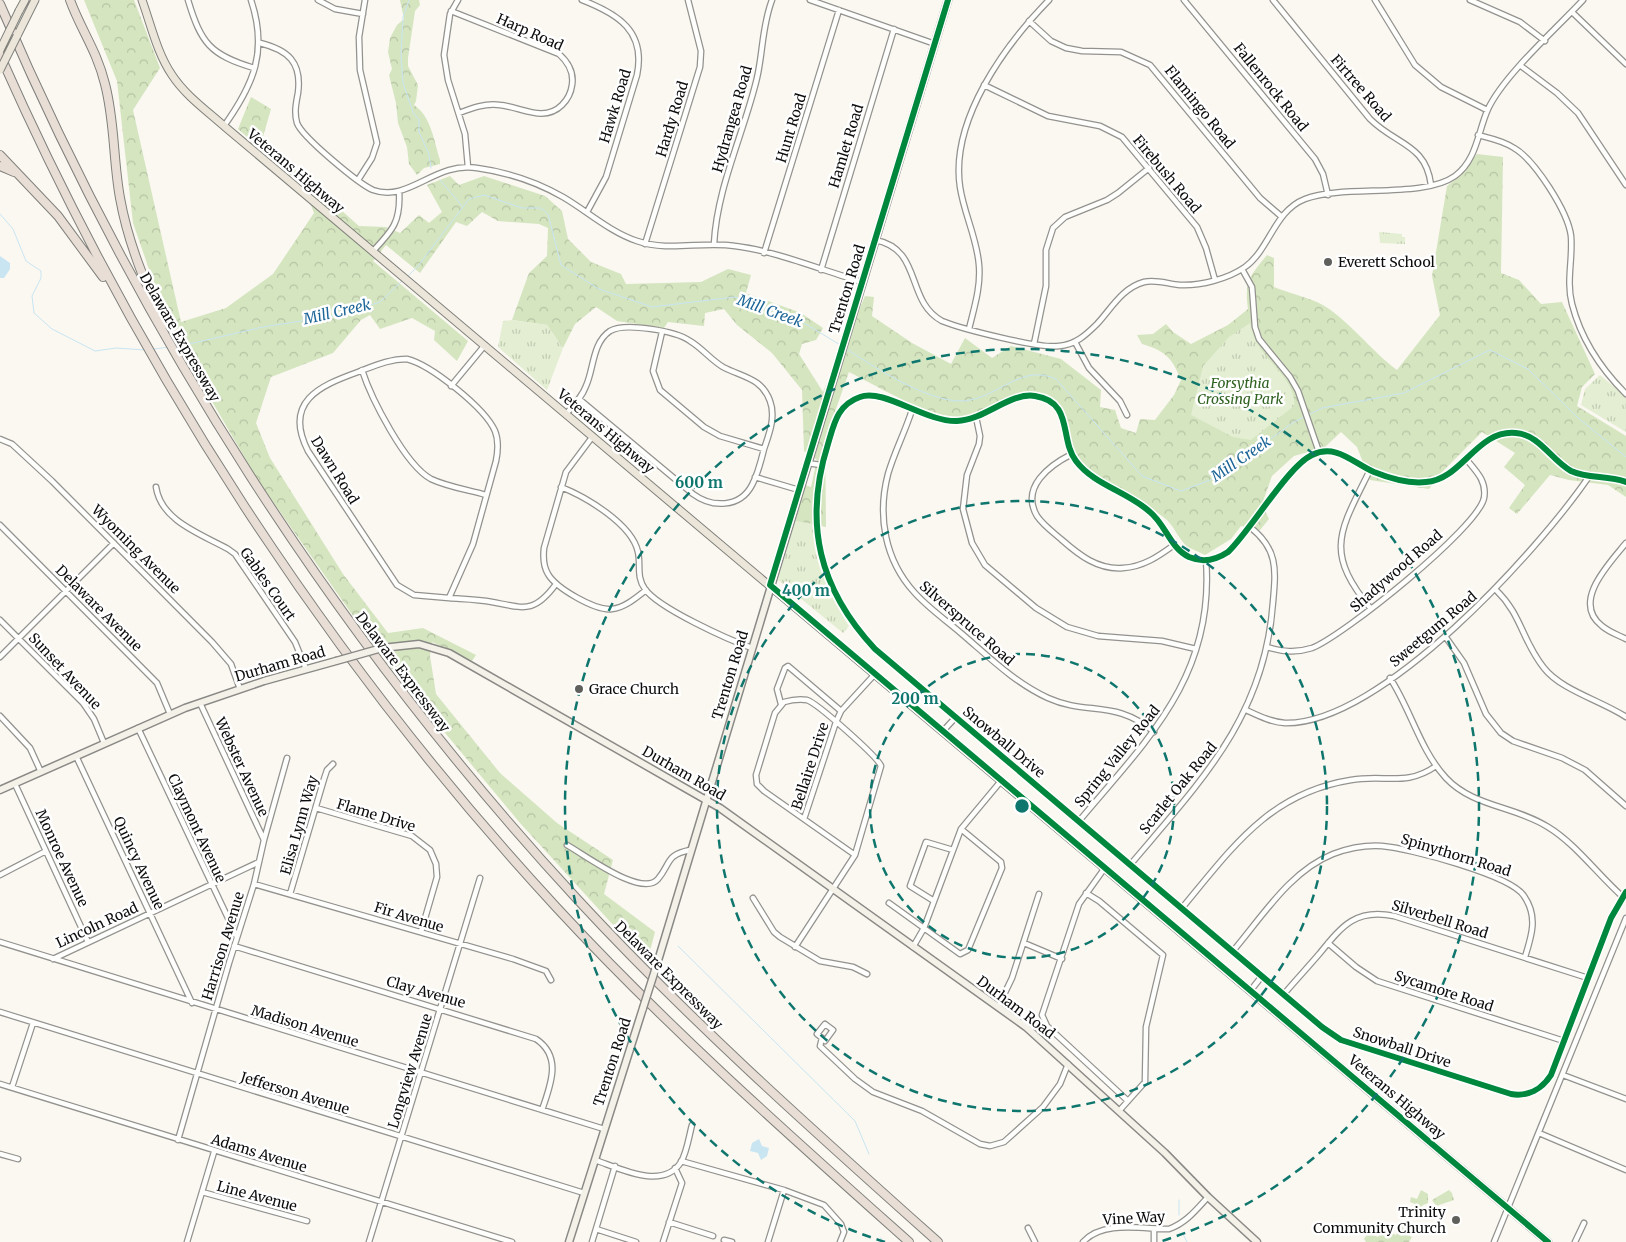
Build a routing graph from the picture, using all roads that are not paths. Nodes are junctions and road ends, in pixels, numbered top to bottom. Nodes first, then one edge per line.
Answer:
1 (25, 0) edge
2 (35, 0) edge
3 (142, 0) edge
4 (188, 0) edge
5 (251, 0) edge
6 (318, 0) edge
7 (365, 0) edge
8 (458, 0) edge
9 (582, 0) edge
10 (688, 0) edge
11 (772, 0) edge
12 (810, 0) edge
13 (948, 0) edge
14 (1184, 0) edge
15 (1273, 0) edge
16 (1375, 0) edge
17 (1470, 0) edge
18 (1583, 0) edge
19 (1047, 1) edge
20 (70, 2) edge
21 (0, 4) edge
22 (839, 10) junction
23 (451, 11) junction
24 (1572, 12) junction
25 (363, 14) junction
26 (1029, 21) junction
27 (894, 29) junction
28 (1545, 41) junction
29 (260, 43) junction
30 (934, 44) junction
31 (0, 50) edge
32 (0, 55) edge
33 (1626, 64) edge
34 (1521, 66) junction
35 (254, 68) junction
36 (0, 70) edge
37 (984, 85) junction
38 (1487, 110) junction
39 (459, 113) junction
40 (224, 126) junction
41 (1478, 135) junction
42 (0, 155) edge
43 (0, 166) edge
44 (468, 167) junction
45 (1149, 168) junction
46 (19, 174) junction
47 (358, 180) junction
48 (1431, 185) junction
49 (1626, 186) edge
50 (398, 191) junction
51 (1328, 195) junction
52 (587, 212) junction
53 (1282, 217) junction
54 (875, 240) junction
55 (645, 244) junction
56 (714, 244) junction
57 (373, 251) junction
58 (764, 252) junction
59 (1242, 269) junction
60 (821, 270) junction
61 (1214, 280) junction
62 (862, 282) junction
63 (121, 303) junction
64 (969, 329) junction
65 (662, 332) junction
66 (169, 339) junction
67 (1075, 342) junction
68 (1034, 344) junction
69 (485, 345) junction
70 (362, 370) junction
71 (1626, 385) edge
72 (451, 386) junction
73 (1621, 390) junction
74 (1626, 394) edge
75 (579, 399) junction
76 (912, 410) junction
77 (566, 414) junction
78 (1128, 415) dead end
79 (976, 417) junction
80 (593, 436) junction
81 (0, 438) edge
82 (764, 449) junction
83 (1320, 452) junction
84 (1072, 454) junction
85 (1466, 459) junction
86 (807, 463) junction
87 (821, 465) junction
88 (1370, 470) junction
89 (1590, 475) junction
90 (756, 477) junction
91 (1626, 482) edge
92 (156, 487) dead end
93 (561, 487) junction
94 (799, 490) junction
95 (486, 495) junction
96 (0, 525) edge
97 (1250, 527) junction
98 (114, 543) junction
99 (1626, 544) edge
100 (1174, 545) junction
101 (1206, 560) junction
102 (556, 584) junction
103 (770, 585) junction
104 (646, 590) junction
105 (1496, 590) junction
106 (67, 591) junction
107 (449, 598) junction
108 (1371, 609) junction
109 (0, 620) edge
110 (1445, 636) junction
111 (19, 639) junction
112 (1626, 639) edge
113 (1267, 647) junction
114 (752, 648) junction
115 (1196, 649) junction
116 (0, 658) edge
117 (306, 669) junction
118 (875, 674) junction
119 (1390, 678) junction
120 (240, 689) junction
121 (200, 703) junction
122 (781, 704) junction
123 (842, 710) junction
124 (1246, 710) junction
125 (170, 714) junction
126 (0, 716) edge
127 (1626, 717) edge
128 (956, 718) junction
129 (836, 722) junction
130 (138, 728) junction
131 (943, 731) junction
132 (1154, 732) junction
133 (104, 743) junction
134 (76, 756) junction
135 (287, 758) dead end
136 (334, 764) dead end
137 (1436, 766) junction
138 (41, 772) junction
139 (1001, 781) junction
140 (15, 784) junction
141 (0, 790) edge
142 (706, 799) junction
143 (1626, 806) edge
144 (316, 808) junction
145 (804, 819) junction
146 (1079, 821) junction
147 (961, 829) junction
148 (264, 840) junction
149 (567, 846) dead end
150 (690, 850) junction
151 (953, 850) junction
152 (46, 851) junction
153 (855, 855) junction
154 (259, 862) junction
155 (1130, 865) junction
156 (1104, 869) junction
157 (0, 875) edge
158 (480, 878) dead end
159 (211, 883) junction
160 (254, 884) junction
161 (832, 889) junction
162 (1626, 892) edge
163 (1086, 893) junction
164 (290, 894) junction
165 (1039, 894) dead end
166 (1622, 897) junction
167 (753, 898) dead end
168 (934, 901) junction
169 (889, 903) dead end
170 (1182, 908) junction
171 (150, 912) junction
172 (1626, 918) edge
173 (924, 928) junction
174 (421, 932) junction
175 (237, 936) junction
176 (0, 942) edge
177 (88, 942) junction
178 (1328, 943) junction
179 (460, 944) junction
180 (1024, 944) junction
181 (234, 946) junction
182 (795, 947) junction
183 (913, 947) junction
184 (1233, 951) junction
185 (1525, 957) junction
186 (53, 959) junction
187 (1062, 959) junction
188 (867, 974) dead end
189 (1262, 976) junction
190 (1588, 978) junction
191 (551, 980) dead end
192 (1251, 990) junction
193 (1284, 994) junction
194 (192, 1003) junction
195 (998, 1007) junction
196 (441, 1008) junction
197 (215, 1010) junction
198 (0, 1012) edge
199 (33, 1023) junction
200 (822, 1038) dead end
201 (1564, 1041) junction
202 (1068, 1064) junction
203 (421, 1073) junction
204 (198, 1075) junction
205 (1564, 1075) junction
206 (0, 1084) edge
207 (12, 1087) junction
208 (1626, 1099) edge
209 (1128, 1101) junction
210 (542, 1110) junction
211 (1119, 1111) junction
212 (692, 1125) dead end
213 (604, 1129) junction
214 (1539, 1133) junction
215 (401, 1137) junction
216 (178, 1140) junction
217 (214, 1152) junction
218 (0, 1154) edge
219 (18, 1159) dead end
220 (595, 1160) junction
221 (682, 1161) junction
222 (614, 1166) junction
223 (675, 1168) junction
224 (1626, 1170) edge
225 (784, 1190) junction
226 (202, 1192) junction
227 (584, 1193) junction
228 (1208, 1198) junction
229 (382, 1202) junction
230 (1508, 1208) junction
231 (307, 1221) dead end
232 (669, 1222) junction
233 (1584, 1224) dead end
234 (1028, 1228) dead end
235 (596, 1229) junction
236 (1154, 1229) junction
237 (713, 1236) dead end
238 (724, 1240) dead end
239 (371, 1241) edge
240 (187, 1242) edge
241 (512, 1242) edge
242 (569, 1242) edge
243 (592, 1242) edge
244 (636, 1242) edge
245 (663, 1242) edge
246 (732, 1242) edge
247 (768, 1242) edge
248 (840, 1242) edge
249 (909, 1242) edge
250 (938, 1242) edge
251 (1035, 1242) edge
252 (1083, 1242) edge
253 (1154, 1242) edge
254 (1258, 1242) edge
255 (1494, 1242) edge
256 (1548, 1242) edge
257 (1575, 1242) edge

1 - 31 main road, bridge
2 - 36 main road, bridge
3 - 40 main road, Veterans Highway
4 - 35 street
5 - 29 street
6 - 25 street
7 - 25 street
8 - 23 street
9 - 52 street, Hawk Road
10 - 55 street, Hardy Road
11 - 56 street, Hydrangea Road
12 - 22 street
13 - 30 main road, Trenton Road
14 - 51 street, Fallenrock Road
15 - 48 street, Firtree Road
16 - 38 street
17 - 28 street
18 - 24 street
19 - 26 street
20 - 66 highway
21 - 66 highway, Delaware Expressway
22 - 27 street
22 - 58 street, Hunt Road
23 - 39 street
23 - 39 street, Harp Road
24 - 28 street
24 - 33 street
25 - 47 street
26 - 37 street
26 - 53 street, Flamingo Road
27 - 30 street
27 - 60 street, Hamlet Road
28 - 34 street
29 - 35 street
29 - 47 street
30 - 54 main road, Trenton Road
32 - 63 highway
34 - 38 street
34 - 49 street
35 - 40 street
37 - 45 street, Firebush Road
37 - 64 street
38 - 41 street
39 - 44 street
40 - 57 main road, Veterans Highway
41 - 48 street
41 - 73 street
42 - 46 highway
43 - 46 highway
44 - 50 street
44 - 52 street
45 - 61 street, Firebush Road
45 - 68 street
46 - 63 highway
47 - 50 street
48 - 51 street
50 - 57 street
51 - 53 street
52 - 55 street
53 - 59 street
54 - 62 main road, Trenton Road
54 - 64 street
55 - 56 street
56 - 58 street
57 - 69 main road, Veterans Highway
58 - 60 street
59 - 61 street
59 - 83 street
60 - 62 street
61 - 67 street
62 - 86 main road, Trenton Road
63 - 249 highway
64 - 68 street
65 - 75 street
65 - 82 street
65 - 82 street
66 - 250 highway, Delaware Expressway
67 - 68 street
67 - 78 street
69 - 72 street
69 - 77 main road, Veterans Highway
70 - 72 street, Dawn Road
70 - 95 street
70 - 107 street, Dawn Road
71 - 73 street
72 - 95 street, Dawn Road
73 - 74 street
75 - 77 street
75 - 90 street
76 - 79 street, Snowball Drive
76 - 87 street, Snowball Drive
76 - 132 street, Silverspruce Road
77 - 80 main road, Veterans Highway
79 - 84 street, Snowball Drive
79 - 115 street
80 - 93 street
80 - 103 main road, Veterans Highway
81 - 98 street, Wyoming Avenue
82 - 90 street
83 - 88 street
83 - 97 street
84 - 100 street, Snowball Drive
84 - 100 street
85 - 88 street
85 - 89 street
85 - 108 street, Shadywood Road
86 - 87 street
86 - 94 main road, Trenton Road
87 - 128 street, Snowball Drive
88 - 108 street
89 - 91 street
89 - 105 street, Sweetgum Road
90 - 94 street
92 - 117 street, Gables Court
93 - 102 street
93 - 104 street
94 - 103 main road, Trenton Road
95 - 107 street, Dawn Road
96 - 106 street, Delaware Avenue
97 - 101 street
97 - 113 street, Scarlet Oak Road
98 - 106 street
98 - 120 street, Wyoming Avenue
99 - 112 street
100 - 101 street, Snowball Drive
101 - 115 street, Spring Valley Road
102 - 104 street
102 - 107 street, Dawn Road
103 - 114 main road, Trenton Road
103 - 118 main road, Veterans Highway
104 - 114 street
105 - 110 street, Sweetgum Road
105 - 127 street
106 - 111 street
106 - 125 street, Delaware Avenue
108 - 113 street, Shadywood Road
109 - 111 street, Sunset Avenue
110 - 119 street, Sweetgum Road
110 - 143 street
111 - 116 street
111 - 133 street, Sunset Avenue
113 - 124 street, Scarlet Oak Road
114 - 142 main road, Trenton Road
115 - 132 street, Spring Valley Road
117 - 120 main road, Durham Road
117 - 142 main road, Durham Road, bridge
118 - 123 street, Bellaire Drive
118 - 131 main road, Veterans Highway
119 - 124 street, Sweetgum Road
119 - 137 street
120 - 121 main road, Durham Road
121 - 125 main road, Durham Road
121 - 148 street, Webster Avenue
122 - 123 street
122 - 129 street
122 - 145 street
123 - 129 street, Bellaire Drive
124 - 155 street, Scarlet Oak Road
125 - 130 main road, Durham Road
126 - 138 street
128 - 131 street, Snowball Drive
128 - 146 street, Snowball Drive
129 - 145 street, Bellaire Drive
129 - 153 street
130 - 133 main road, Durham Road
130 - 159 street, Claymont Avenue
131 - 139 main road, Veterans Highway
132 - 146 street, Spring Valley Road
133 - 134 main road, Durham Road
134 - 138 main road, Durham Road
134 - 171 street, Quincy Avenue
135 - 148 street, Harrison Avenue
136 - 144 street, Elisa Lynn Way
137 - 166 street
137 - 170 street
138 - 140 main road, Durham Road
139 - 147 street
139 - 156 main road, Veterans Highway
140 - 141 main road, Durham Road
140 - 152 street, Monroe Avenue
142 - 150 main road, Trenton Road
142 - 161 main road, Durham Road
144 - 164 street, Elisa Lynn Way
144 - 174 street, Flame Drive
145 - 153 street
146 - 155 street, Snowball Drive
147 - 151 street
147 - 173 street
148 - 154 street, Harrison Avenue
149 - 150 street
150 - 213 main road, Trenton Road, bridge
151 - 168 street
151 - 168 street
152 - 157 street
152 - 177 street, Monroe Avenue
153 - 161 street
154 - 159 street, Lincoln Road
154 - 160 street, Harrison Avenue
155 - 170 street, Snowball Drive
156 - 163 street
156 - 192 main road, Veterans Highway
158 - 179 street, Longview Avenue
159 - 171 street, Lincoln Road
159 - 175 street, Claymont Avenue
160 - 164 street, Fir Avenue
160 - 175 street, Harrison Avenue
161 - 182 street
161 - 183 main road, Durham Road
162 - 166 street, Snowball Drive
163 - 187 street
163 - 209 street
164 - 174 street, Fir Avenue
165 - 180 street
166 - 190 street, Snowball Drive
167 - 182 street
168 - 173 street
169 - 173 street
170 - 184 street, Snowball Drive
171 - 177 street, Lincoln Road
171 - 194 street, Quincy Avenue
172 - 205 street
173 - 183 street
174 - 179 street, Fir Avenue
175 - 181 street, Harrison Avenue
176 - 186 street, Madison Avenue
177 - 186 street, Lincoln Road
178 - 185 street, Silverbell Road
178 - 193 street, Silverbell Road
178 - 201 street, Sycamore Road
179 - 191 street, Fir Avenue
179 - 196 street, Longview Avenue
180 - 187 street
180 - 195 street
181 - 196 street, Clay Avenue
181 - 197 street, Harrison Avenue
182 - 188 street
183 - 195 main road, Durham Road
184 - 185 street, Spinythorn Road
184 - 189 street, Snowball Drive
185 - 190 street, Silverbell Road
186 - 194 street, Madison Avenue
187 - 209 street
189 - 192 street
189 - 193 street, Snowball Drive
190 - 201 street, Snowball Drive
192 - 230 main road, Veterans Highway
193 - 201 street, Snowball Drive
194 - 197 street, Madison Avenue
195 - 202 main road, Durham Road
196 - 203 street, Longview Avenue
196 - 210 street, Clay Avenue
197 - 203 street, Madison Avenue
197 - 204 street, Harrison Avenue
198 - 199 street, Jefferson Avenue
199 - 204 street, Jefferson Avenue
199 - 207 street
200 - 202 street
202 - 211 main road, Durham Road
203 - 210 street, Madison Avenue
203 - 215 street, Longview Avenue
204 - 215 street, Jefferson Avenue
204 - 216 street, Harrison Avenue
205 - 208 street
205 - 214 street
206 - 207 street, Adams Avenue
207 - 216 street, Adams Avenue
209 - 211 street
210 - 213 street, Madison Avenue
211 - 228 main road, Durham Road
212 - 221 street
213 - 220 main road, Trenton Road
214 - 224 street
214 - 230 street
215 - 227 street, Jefferson Avenue
215 - 229 street, Longview Avenue
216 - 217 street, Adams Avenue
217 - 226 street
217 - 229 street, Adams Avenue
218 - 219 street
220 - 222 street
220 - 227 main road, Trenton Road
221 - 223 street
221 - 225 street
222 - 223 street
222 - 235 street
223 - 232 street
225 - 247 street
225 - 248 street
226 - 231 street, Line Avenue
226 - 240 street
227 - 242 main road, Trenton Road
228 - 236 street, Vine Way
228 - 254 main road, Durham Road
229 - 239 street, Longview Avenue
229 - 241 street, Adams Avenue
230 - 255 street
230 - 256 main road, Veterans Highway
232 - 237 street
232 - 245 street
233 - 257 street
234 - 251 street
235 - 243 street
235 - 244 street
236 - 252 street, Vine Way
236 - 253 street
238 - 246 street

